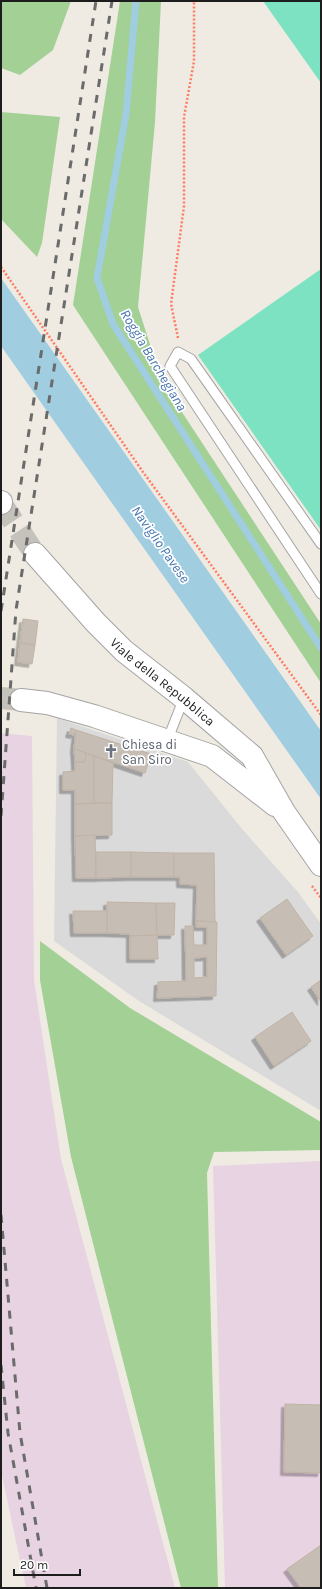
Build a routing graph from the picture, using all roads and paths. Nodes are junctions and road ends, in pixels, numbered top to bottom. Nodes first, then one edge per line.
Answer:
1 (194, 1) edge
2 (1, 267) edge
3 (178, 352) junction
4 (321, 544) edge
5 (35, 554) tunnel mouth
6 (321, 594) edge
7 (184, 698) junction
8 (21, 700) tunnel mouth
9 (321, 715) edge
10 (166, 741) junction
11 (284, 812) junction
12 (321, 865) edge

1 - 3 path
2 - 9 path
3 - 4 lane
3 - 6 lane
5 - 7 street, Viale della Repubblica
7 - 10 lane
7 - 11 street, Viale della Repubblica
8 - 10 street, Viale della Repubblica
10 - 11 street, Viale della Repubblica
11 - 12 street, Viale della Repubblica

